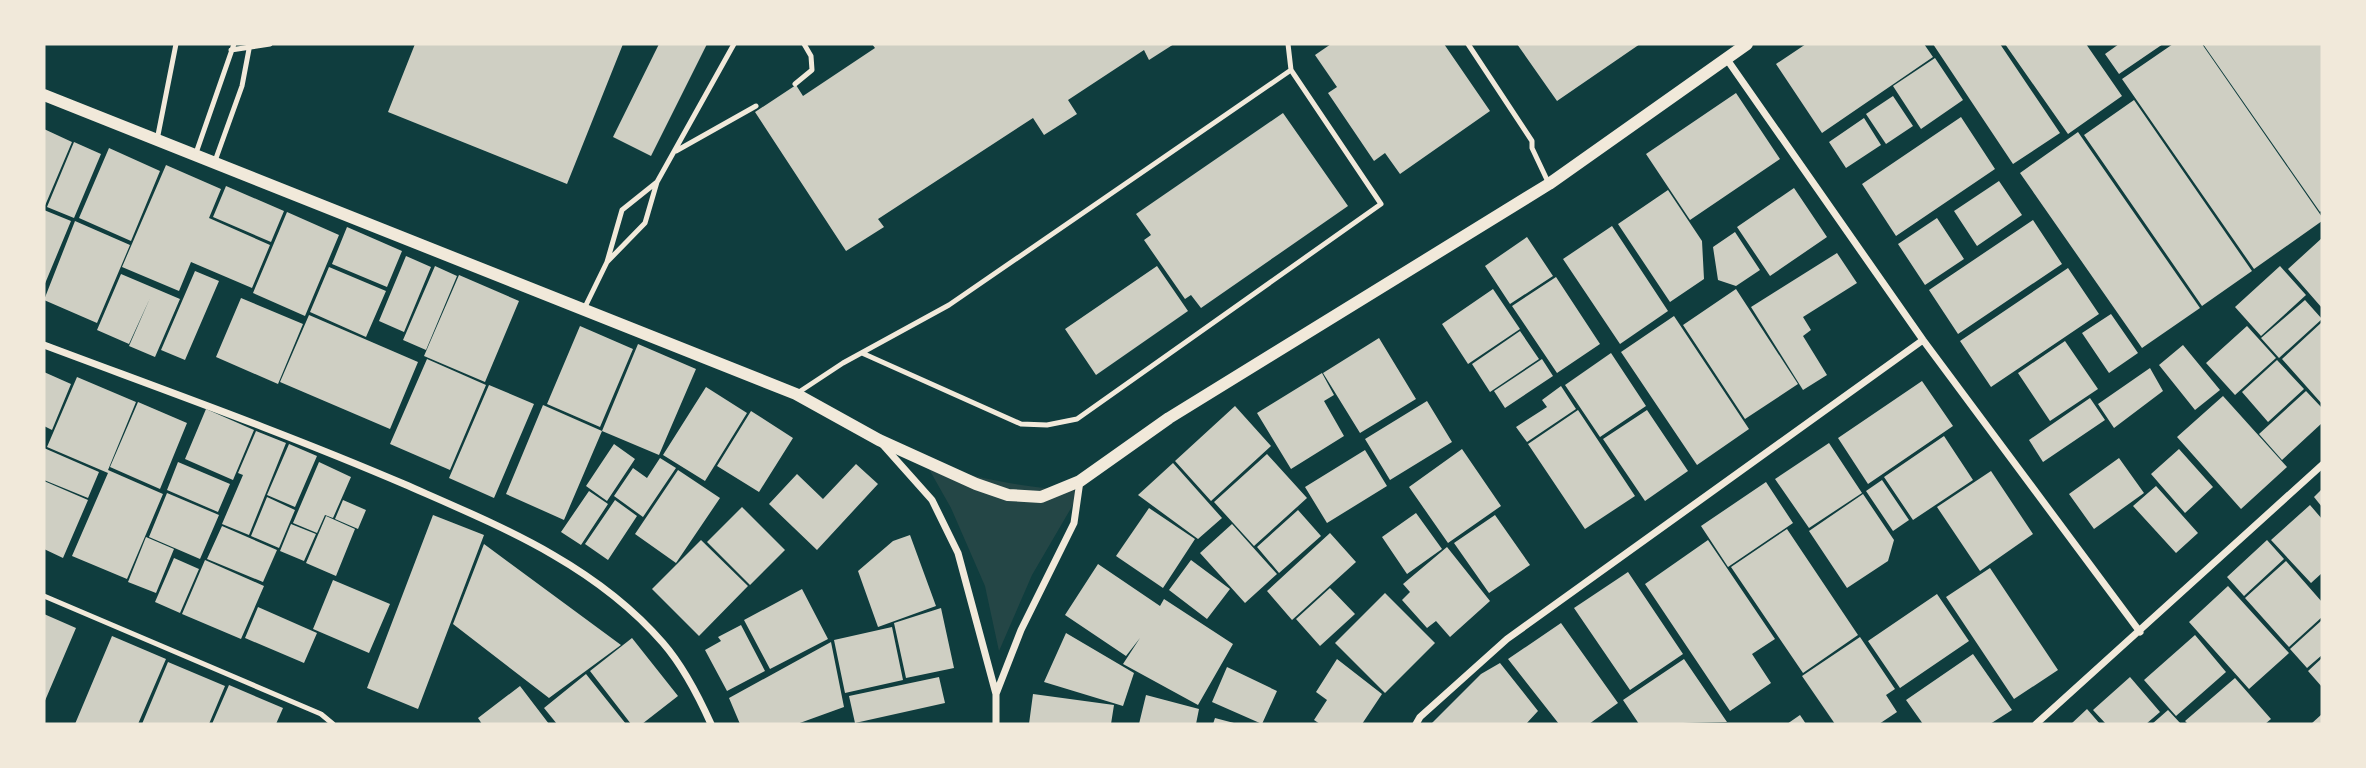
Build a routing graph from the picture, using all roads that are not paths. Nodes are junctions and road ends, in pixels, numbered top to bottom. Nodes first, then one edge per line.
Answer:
1 (176, 44) edge
2 (234, 44) edge
3 (270, 44) edge
4 (734, 44) edge
5 (804, 44) edge
6 (1288, 44) edge
7 (1468, 44) edge
8 (1747, 44) edge
9 (250, 46) edge
10 (231, 50) junction
11 (1726, 58) junction
12 (1291, 71) junction
13 (795, 84) dead end
14 (44, 95) edge
15 (756, 106) dead end
16 (157, 141) junction
17 (673, 153) junction
18 (195, 156) junction
19 (215, 164) junction
20 (657, 182) junction
21 (1549, 184) junction
22 (607, 262) junction
23 (582, 311) junction
24 (1923, 340) junction
25 (44, 345) edge
26 (862, 353) junction
27 (796, 394) junction
28 (879, 440) junction
29 (2322, 466) edge
30 (1080, 481) junction
31 (44, 596) edge
32 (2140, 632) junction
33 (996, 694) junction
34 (333, 724) edge
35 (711, 724) edge
36 (996, 724) edge
37 (1416, 724) edge
38 (2036, 724) edge

1 - 16 lane
2 - 10 lane
3 - 9 lane
4 - 17 lane
5 - 13 lane
6 - 12 lane
7 - 21 lane
8 - 11 street
9 - 10 lane
9 - 19 lane
10 - 18 lane
11 - 21 street
11 - 24 street
12 - 26 lane
12 - 26 lane
14 - 16 street
15 - 17 lane
16 - 18 street
17 - 20 lane
18 - 19 street
19 - 23 street
20 - 22 lane
20 - 22 lane
21 - 30 street
22 - 23 lane
23 - 27 street
24 - 32 street
24 - 37 street
25 - 35 street
26 - 27 lane
27 - 28 street
28 - 30 street
28 - 33 street
29 - 32 street
30 - 33 street
31 - 34 lane
32 - 38 street
33 - 36 street

